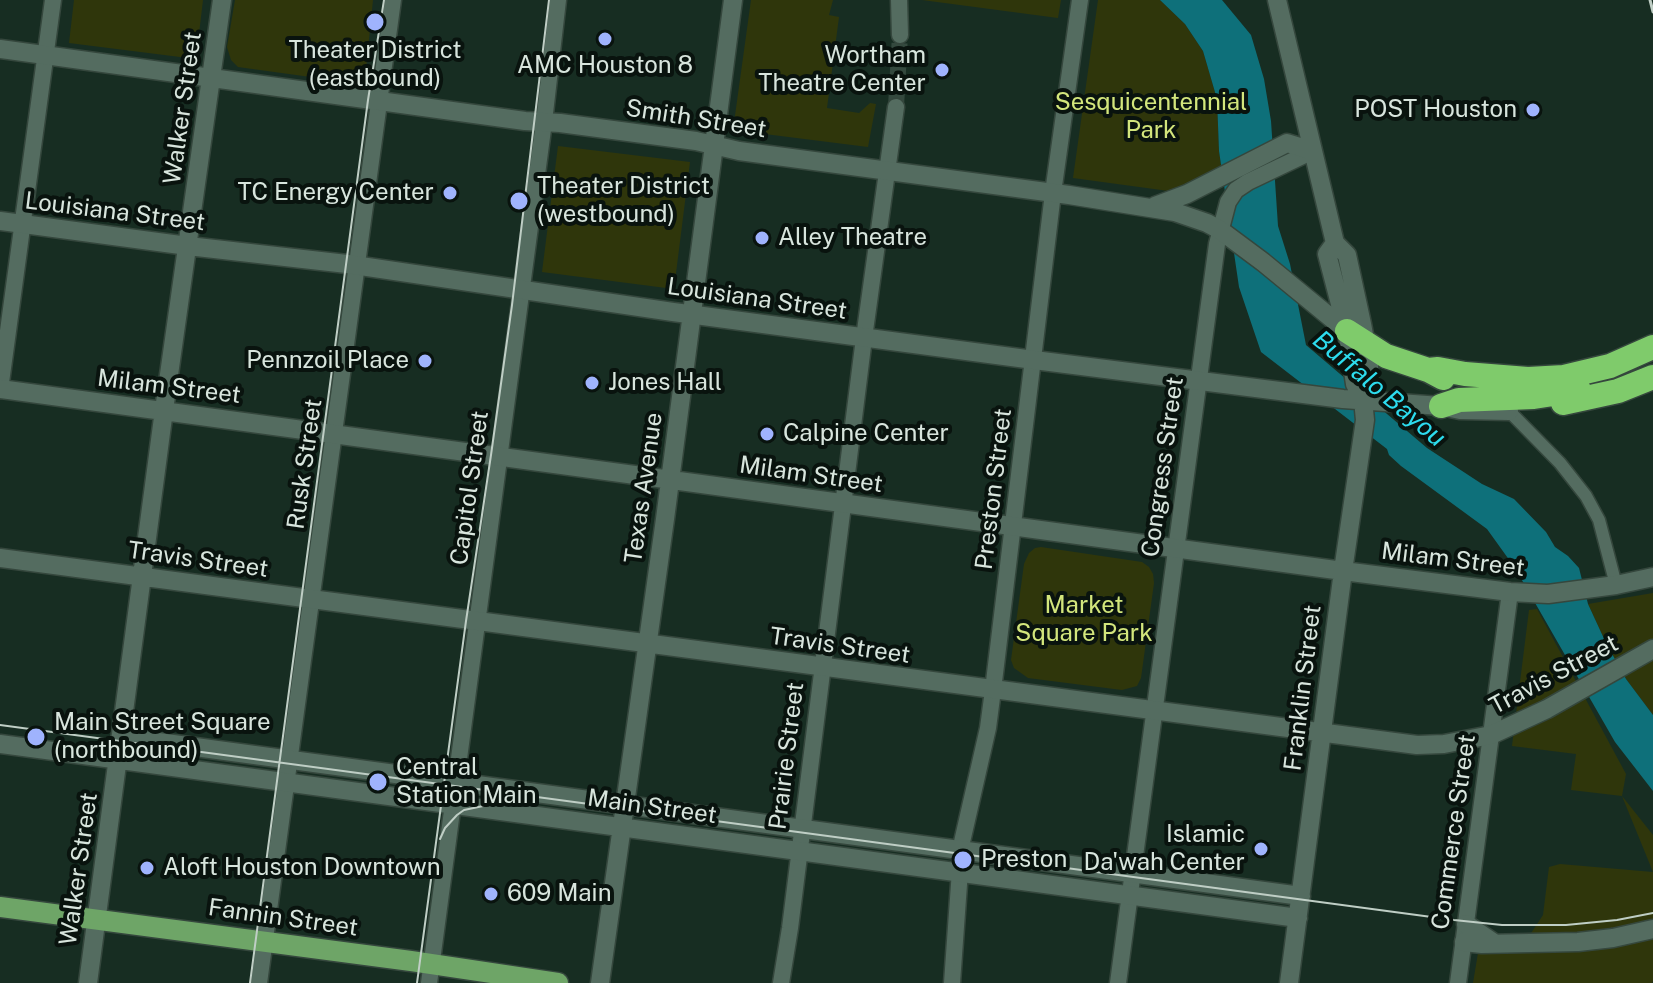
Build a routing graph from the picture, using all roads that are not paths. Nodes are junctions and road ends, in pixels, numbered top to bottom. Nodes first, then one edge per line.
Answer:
1 (53, 0) edge
2 (222, 0) edge
3 (393, 0) edge
4 (558, 0) edge
5 (733, 0) edge
6 (899, 0) edge
7 (1080, 0) edge
8 (1277, 0) edge
9 (900, 35) tunnel mouth
10 (0, 49) edge
11 (45, 55) junction
12 (212, 78) junction
13 (379, 102) junction
14 (896, 107) tunnel mouth
15 (544, 122) junction
16 (713, 145) junction
17 (1313, 151) junction
18 (1288, 152) junction
19 (887, 171) junction
20 (1053, 193) junction
21 (1152, 207) junction
22 (0, 221) edge
23 (22, 224) junction
24 (1220, 230) junction
25 (1335, 243) junction
26 (188, 246) junction
27 (357, 266) junction
28 (521, 290) junction
29 (692, 314) junction
30 (864, 338) junction
31 (1356, 338) junction
32 (1653, 347) edge
33 (1034, 360) junction
34 (1653, 364) edge
35 (1433, 370) junction
36 (1653, 377) edge
37 (1199, 380) junction
38 (0, 389) edge
39 (1474, 398) junction
40 (1363, 400) junction
41 (1508, 404) junction
42 (1441, 406) joint
43 (164, 410) junction
44 (334, 434) junction
45 (499, 456) junction
46 (670, 479) junction
47 (844, 503) junction
48 (1013, 526) junction
49 (1176, 548) junction
50 (0, 558) edge
51 (1343, 571) junction
52 (142, 577) junction
53 (1653, 577) edge
54 (1607, 586) junction
55 (1653, 587) edge
56 (1510, 592) junction
57 (311, 600) junction
58 (477, 622) junction
59 (647, 644) junction
60 (1653, 649) edge
61 (823, 668) junction
62 (993, 690) junction
63 (1153, 712) junction
64 (1322, 734) junction
65 (1491, 735) junction
66 (121, 737) junction
67 (0, 744) edge
68 (118, 760) junction
69 (289, 760) junction
70 (286, 783) junction
71 (455, 783) junction
72 (452, 805) junction
73 (625, 805) junction
74 (622, 828) junction
75 (802, 829) junction
76 (961, 850) junction
77 (799, 851) junction
78 (959, 873) junction
79 (1132, 873) junction
80 (1129, 895) junction
81 (1301, 896) junction
82 (0, 907) edge
83 (1298, 918) junction
84 (96, 919) junction
85 (1653, 929) edge
86 (1465, 933) junction
87 (265, 943) junction
88 (430, 974) edge
89 (88, 983) edge
90 (259, 983) edge
91 (558, 983) edge
92 (600, 983) edge
93 (781, 983) edge
94 (952, 983) edge
95 (1118, 983) edge
96 (1289, 983) edge
97 (1458, 983) edge

1 - 11 street
2 - 12 main road, Walker Street
3 - 13 street, Rusk Street
4 - 15 street, Capitol Street
5 - 16 main road, Texas Avenue
6 - 9 street
7 - 20 street, Preston Street
8 - 17 main road, Franklin Street
10 - 11 main road, Smith Street
11 - 12 main road, Smith Street
11 - 23 street
12 - 13 main road, Smith Street
12 - 26 main road, Walker Street
13 - 15 main road, Smith Street
13 - 27 street, Rusk Street
14 - 19 street, Prairie Street
15 - 16 main road, Smith Street
15 - 28 street, Capitol Street
16 - 19 main road, Smith Street
16 - 29 main road, Texas Avenue
17 - 18 main road
17 - 25 main road, Franklin Street
18 - 21 main road
18 - 24 street, Congress Street
19 - 20 main road, Smith Street
19 - 30 street, Prairie Street
20 - 21 main road, Smith Street
20 - 33 street, Preston Street
21 - 24 main road, Smith Street
22 - 23 main road, Louisiana Street
23 - 26 main road, Louisiana Street
23 - 38 street
24 - 31 main road, Smith Street
24 - 37 street, Congress Street
25 - 31 main road, Franklin Street
25 - 31 main road, Franklin Street
26 - 27 main road, Louisiana Street
26 - 43 main road, Walker Street
27 - 28 main road, Louisiana Street
27 - 44 street, Rusk Street
28 - 29 main road, Louisiana Street
28 - 45 street, Capitol Street
29 - 30 main road, Louisiana Street
29 - 46 main road, Texas Avenue
30 - 33 main road, Louisiana Street
30 - 47 street, Prairie Street
31 - 35 highway
31 - 40 main road, Franklin Street
32 - 35 highway
33 - 37 main road, Louisiana Street
33 - 48 street, Preston Street
34 - 41 highway
35 - 39 highway
36 - 41 highway
37 - 40 main road, Louisiana Street
37 - 49 street, Congress Street
38 - 43 main road, Milam Street
39 - 41 highway
39 - 42 highway
40 - 42 main road, Louisiana Street
40 - 51 main road, Franklin Street
41 - 54 street
43 - 44 main road, Milam Street
43 - 52 main road, Walker Street
44 - 45 main road, Milam Street
44 - 57 street, Rusk Street
45 - 46 main road, Milam Street
45 - 58 street, Capitol Street
46 - 47 main road, Milam Street
46 - 59 main road, Texas Avenue
47 - 48 main road, Milam Street
47 - 61 street, Prairie Street
48 - 49 main road, Milam Street
48 - 62 street, Preston Street
49 - 51 main road, Milam Street
49 - 63 street, Congress Street
50 - 52 main road, Travis Street
51 - 56 main road, Milam Street
51 - 64 main road, Franklin Street
52 - 57 main road, Travis Street
52 - 66 main road, Walker Street
53 - 54 main road, Milam Street
54 - 55 main road, Milam Street
54 - 56 main road, Milam Street
56 - 65 street, Commerce Street
57 - 58 main road, Travis Street
57 - 69 street, Rusk Street
58 - 59 main road, Travis Street
58 - 71 street, Capitol Street
59 - 61 main road, Travis Street
59 - 73 main road, Texas Avenue
60 - 65 main road, Travis Street
61 - 62 main road, Travis Street
61 - 75 street, Prairie Street
62 - 63 main road, Travis Street
62 - 76 street, Preston Street
63 - 64 main road, Travis Street
63 - 79 street, Congress Street
64 - 65 main road, Travis Street
64 - 81 main road, Franklin Street
65 - 86 street, Commerce Street
66 - 68 main road, Walker Street
66 - 69 main road, Main Street
67 - 68 main road, Main Street
68 - 70 main road, Main Street
68 - 84 main road, Walker Street
69 - 70 street, Rusk Street
69 - 71 main road, Main Street
70 - 72 main road, Main Street
70 - 87 street, Rusk Street
71 - 72 street, Capitol Street
71 - 73 main road, Main Street
72 - 74 main road, Main Street
72 - 88 street, Capitol Street
73 - 74 main road, Texas Avenue
73 - 75 main road, Main Street
74 - 77 main road, Main Street
74 - 92 main road, Texas Avenue
75 - 76 main road, Main Street
75 - 77 street, Prairie Street
76 - 78 street, Preston Street
76 - 79 main road, Main Street
77 - 78 main road, Main Street
77 - 93 street, Prairie Street
78 - 80 main road, Main Street
78 - 94 street, Preston Street
79 - 80 street, Congress Street
79 - 81 main road, Main Street
80 - 83 main road, Main Street
80 - 95 street, Congress Street
81 - 83 main road, Franklin Street
82 - 84 main road, Fannin Street
83 - 96 main road, Franklin Street
84 - 87 main road, Fannin Street
84 - 89 main road, Walker Street
85 - 86 main road
86 - 97 street, Commerce Street
87 - 88 main road, Fannin Street
87 - 90 street, Rusk Street
88 - 91 main road, Fannin Street

